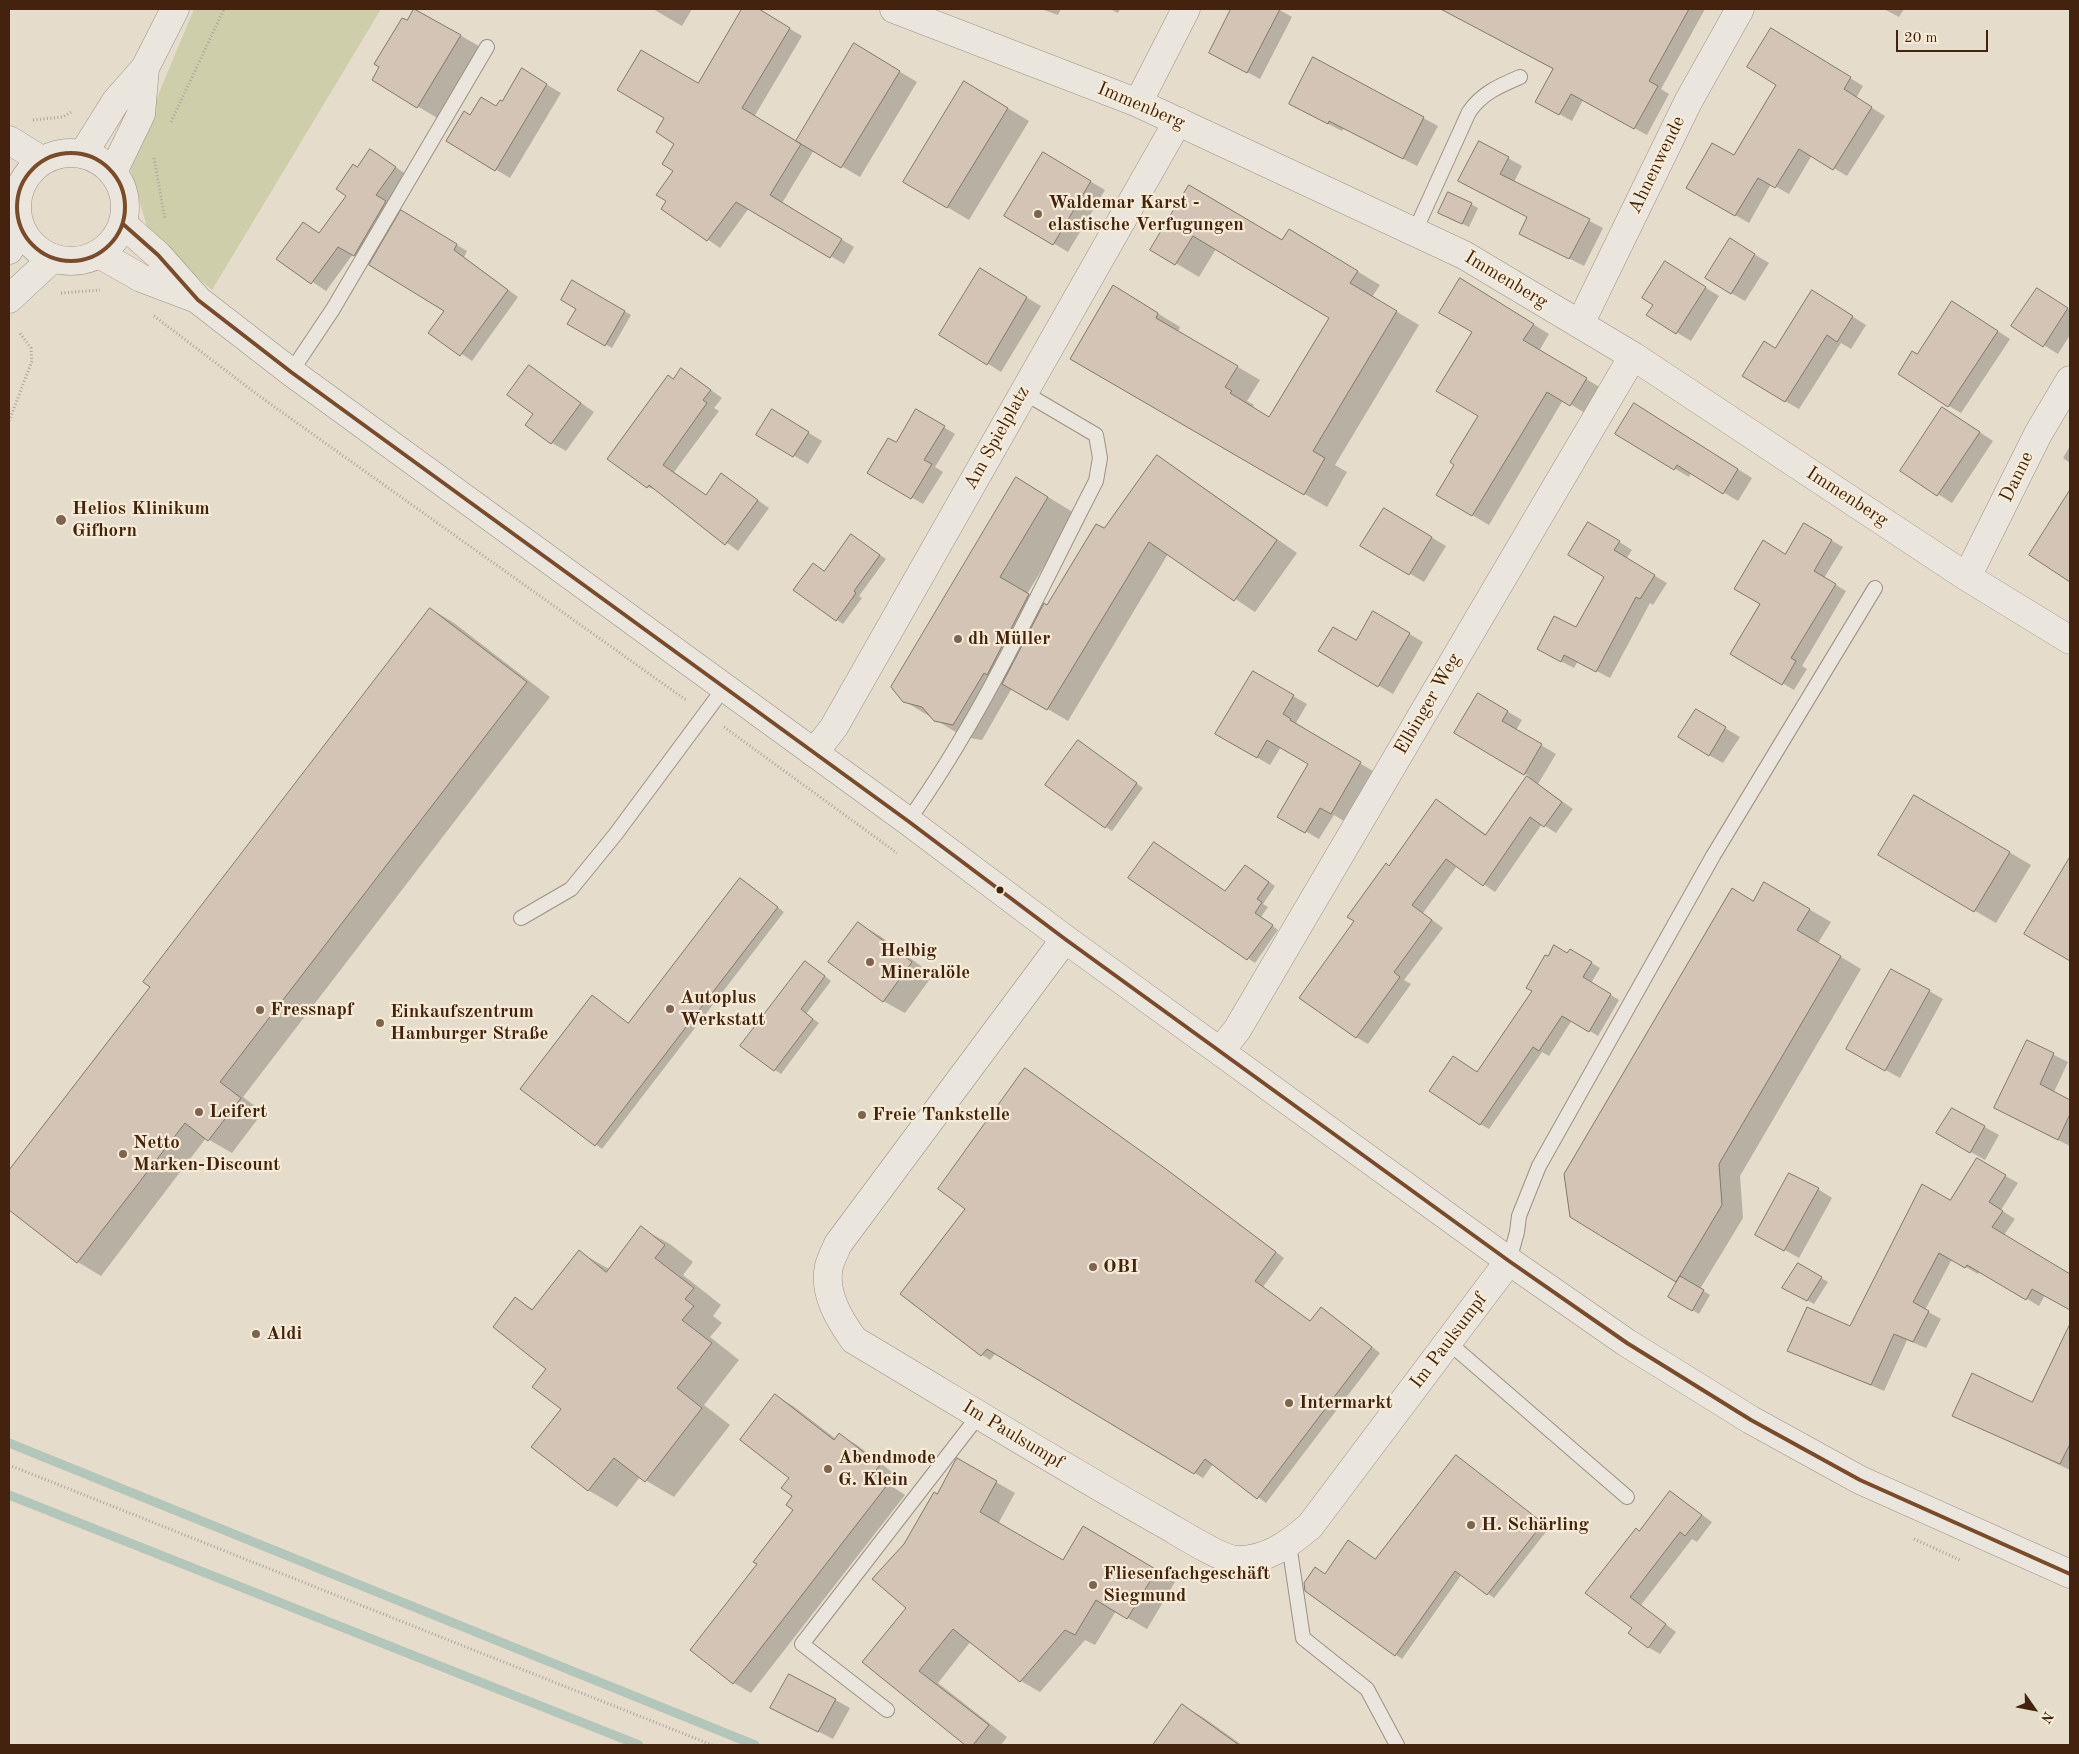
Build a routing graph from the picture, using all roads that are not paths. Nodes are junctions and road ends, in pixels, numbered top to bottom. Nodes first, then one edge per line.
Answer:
1 (175, 9) edge
2 (894, 9) edge
3 (1186, 9) edge
4 (1740, 9) edge
5 (488, 47) dead end
6 (145, 68) junction
7 (1520, 77) dead end
8 (1138, 103) junction
9 (1178, 121) junction
10 (17, 130) edge
11 (83, 154) junction
12 (43, 161) junction
13 (113, 172) junction
14 (15, 181) edge
15 (123, 224) junction
16 (1415, 231) junction
17 (15, 239) edge
18 (98, 254) junction
19 (52, 258) junction
20 (9, 299) edge
21 (198, 300) junction
22 (1580, 324) junction
23 (1633, 356) junction
24 (291, 372) junction
25 (2070, 380) edge
26 (1023, 392) junction
27 (1967, 577) junction
28 (1875, 588) dead end
29 (2070, 640) edge
30 (724, 688) junction
31 (814, 753) junction
32 (908, 820) junction
33 (521, 918) dead end
34 (1065, 939) junction
35 (1220, 1051) junction
36 (1509, 1261) junction
37 (1448, 1342) junction
38 (979, 1415) junction
39 (1627, 1497) dead end
40 (1289, 1544) junction
41 (2070, 1574) edge
42 (887, 1710) dead end
43 (1397, 1745) edge

1 - 6 street
2 - 8 street, Immenberg
3 - 8 street
4 - 22 street, Ahnenwende
5 - 24 lane
6 - 11 street
6 - 13 street
7 - 16 lane
8 - 9 street, Immenberg
9 - 16 street, Immenberg
9 - 26 street, Am Spielplatz
10 - 12 street
11 - 12 street
11 - 13 street
12 - 14 street
13 - 15 street
14 - 17 street
15 - 18 street
15 - 21 street
16 - 22 street, Immenberg
17 - 19 street
18 - 19 street
18 - 21 street
19 - 20 street
21 - 24 street
22 - 23 street, Immenberg
23 - 27 street, Immenberg
23 - 35 street, Elbinger Weg
24 - 30 street
25 - 27 street, Danne
26 - 31 street, Am Spielplatz
26 - 32 lane
27 - 29 street, Immenberg
28 - 36 lane
30 - 31 street
30 - 33 lane
31 - 32 street
32 - 34 street
34 - 35 street
34 - 38 street, Im Paulsumpf
35 - 36 street
36 - 37 street, Im Paulsumpf
36 - 41 street
37 - 39 lane
37 - 40 street, Im Paulsumpf
38 - 40 street, Im Paulsumpf
38 - 42 lane
40 - 43 lane

